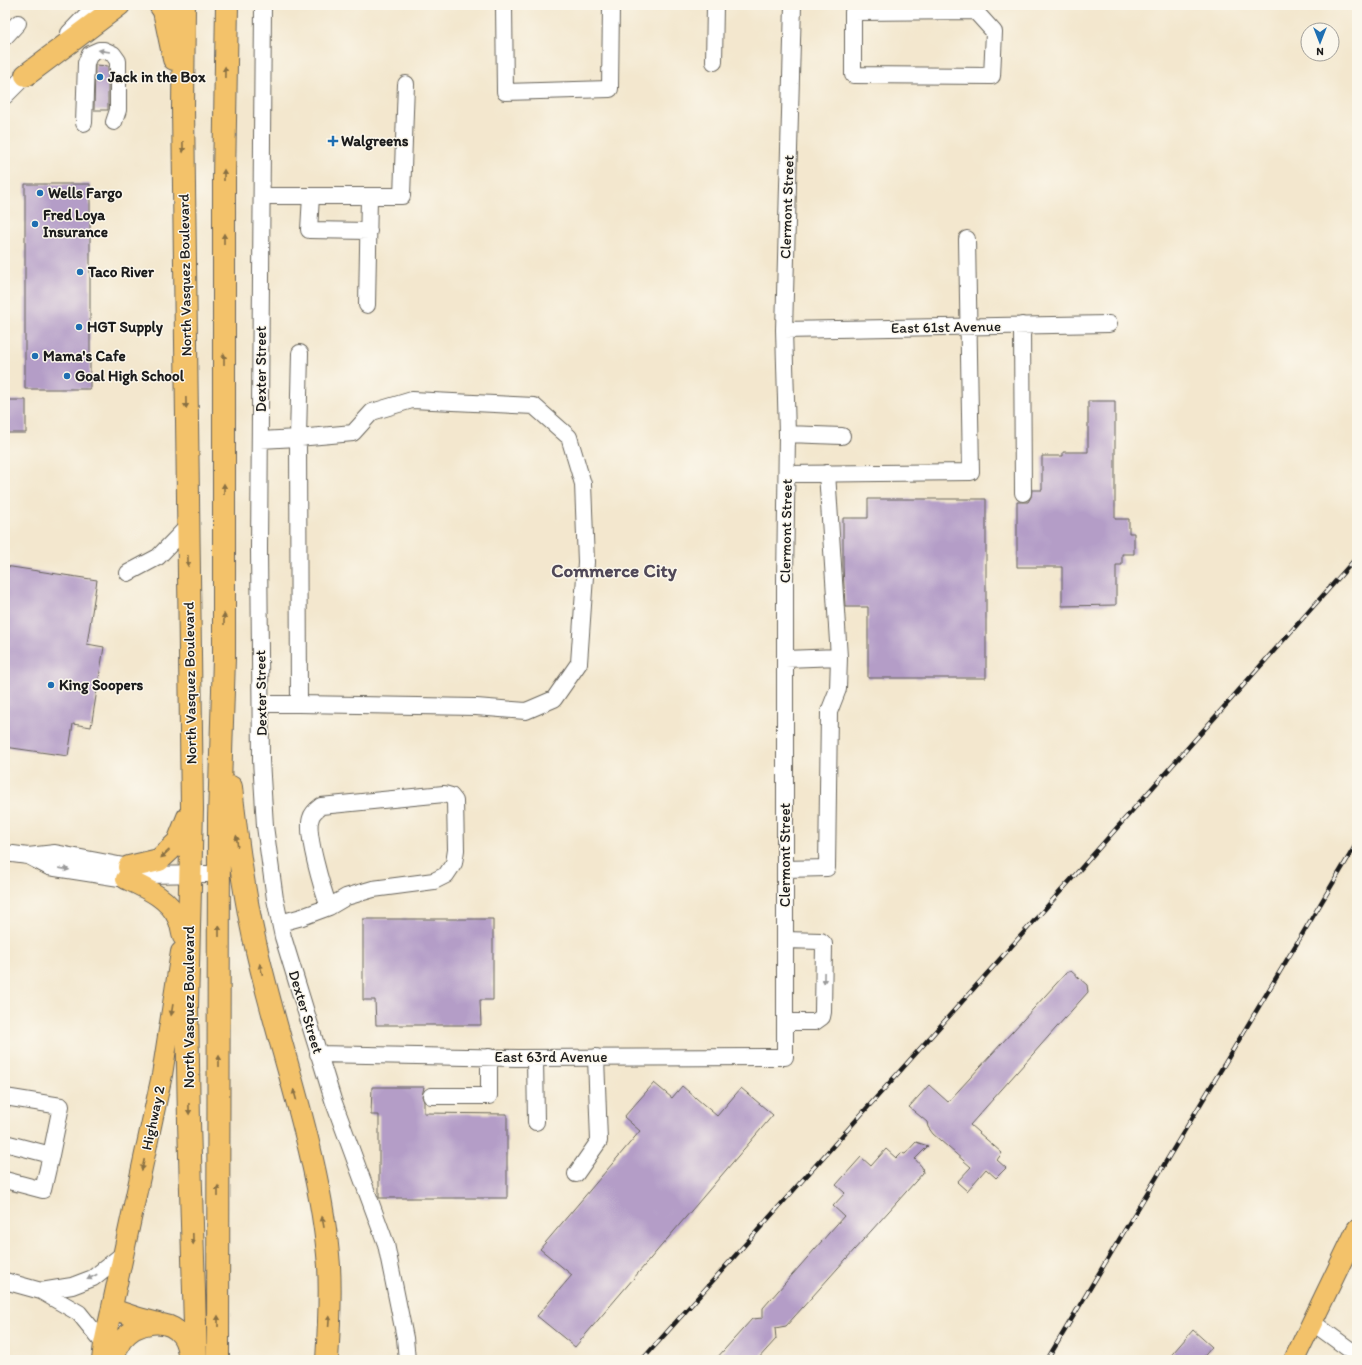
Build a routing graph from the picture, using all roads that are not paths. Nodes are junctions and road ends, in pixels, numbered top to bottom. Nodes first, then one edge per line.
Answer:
1 (96, 5) edge
2 (119, 5) edge
3 (160, 5) edge
4 (184, 5) edge
5 (226, 5) edge
6 (263, 5) edge
7 (504, 5) edge
8 (611, 5) edge
9 (715, 5) edge
10 (793, 5) edge
11 (975, 8) edge
12 (18, 23) dead end
13 (5, 37) edge
14 (714, 62) dead end
15 (26, 75) junction
16 (406, 84) dead end
17 (5, 96) edge
18 (183, 108) junction
19 (114, 122) dead end
20 (84, 123) dead end
21 (262, 196) junction
22 (311, 196) junction
23 (369, 196) junction
24 (369, 231) junction
25 (967, 239) dead end
26 (367, 305) dead end
27 (1109, 324) dead end
28 (1022, 325) junction
29 (968, 326) junction
30 (784, 330) junction
31 (300, 353) dead end
32 (787, 434) junction
33 (842, 436) dead end
34 (298, 438) junction
35 (260, 440) junction
36 (826, 473) junction
37 (786, 474) junction
38 (1023, 494) dead end
39 (188, 526) junction
40 (128, 573) dead end
41 (838, 657) junction
42 (224, 658) junction
43 (785, 660) junction
44 (261, 704) junction
45 (299, 704) junction
46 (192, 809) junction
47 (5, 853) edge
48 (785, 869) junction
49 (133, 873) junction
50 (199, 874) junction
51 (329, 907) junction
52 (280, 923) junction
53 (183, 938) junction
54 (785, 940) junction
55 (785, 1022) junction
56 (318, 1054) junction
57 (489, 1057) junction
58 (596, 1057) junction
59 (785, 1057) joint
60 (535, 1058) junction
61 (431, 1096) dead end
62 (5, 1097) edge
63 (536, 1122) dead end
64 (5, 1143) edge
65 (52, 1155) junction
66 (576, 1174) dead end
67 (5, 1180) edge
68 (1357, 1230) edge
69 (123, 1254) junction
70 (5, 1281) edge
71 (42, 1290) junction
72 (112, 1309) junction
73 (1312, 1322) junction
74 (161, 1323) junction
75 (107, 1355) edge
76 (1357, 1356) edge
77 (189, 1360) edge
78 (196, 1360) edge
79 (218, 1360) edge
80 (327, 1360) edge
81 (407, 1360) edge
82 (1294, 1360) edge

1 - 15 street
2 - 15 highway
3 - 18 highway
4 - 18 highway, North Vasquez Boulevard
42 -> 5 highway, North Vasquez Boulevard
6 - 21 street, Dexter Street
7 - 8 street
9 - 14 street
10 - 30 street, Clermont Street
11 - 11 street
12 - 13 street
15 - 17 street
16 - 23 street
18 -> 39 highway, North Vasquez Boulevard
19 -> 20 street
21 - 22 street
21 - 35 street, Dexter Street
22 - 23 street
22 - 24 street
23 - 24 street
24 - 26 street
25 - 29 street
27 - 28 street, East 61st Avenue
28 - 29 street, East 61st Avenue
28 - 38 street
29 - 30 street, East 61st Avenue
29 - 36 street
30 - 32 street, Clermont Street
31 - 34 street
32 - 33 street
32 - 37 street, Clermont Street
34 - 35 street
34 - 45 street
34 - 45 street
35 - 44 street, Dexter Street
36 - 37 street
36 - 41 street
37 - 43 street, Clermont Street
39 - 40 street
39 -> 46 highway, North Vasquez Boulevard
41 - 43 street
41 - 48 street
79 -> 42 highway, North Vasquez Boulevard
80 -> 42 highway
43 - 48 street, Clermont Street
44 - 45 street
44 - 52 street, Dexter Street
46 -> 49 highway
46 - 50 highway, North Vasquez Boulevard
47 - 49 street
48 - 54 street, Clermont Street
49 - 50 street
49 - 53 main road
50 - 53 main road, Highway 2
50 -> 78 highway, North Vasquez Boulevard
51 - 51 street
51 - 52 street
52 - 56 street, Dexter Street
53 -> 69 main road, Highway 2
54 - 55 street, Clermont Street
54 -> 55 street
55 - 59 street, Clermont Street
56 - 57 street, East 63rd Avenue
56 - 81 street, Dexter Street
57 - 60 street, East 63rd Avenue
57 - 61 street
58 - 59 street, East 63rd Avenue
58 - 60 street, East 63rd Avenue
58 - 66 street
60 - 63 street
62 - 65 street
64 - 65 street
65 - 67 street
68 - 73 main road
69 -> 71 street
69 - 72 main road, Highway 2
70 - 71 street
71 - 75 street
72 - 74 main road
72 - 75 main road, Highway 2
73 - 76 street
73 - 82 main road
74 - 75 main road
74 - 77 main road

